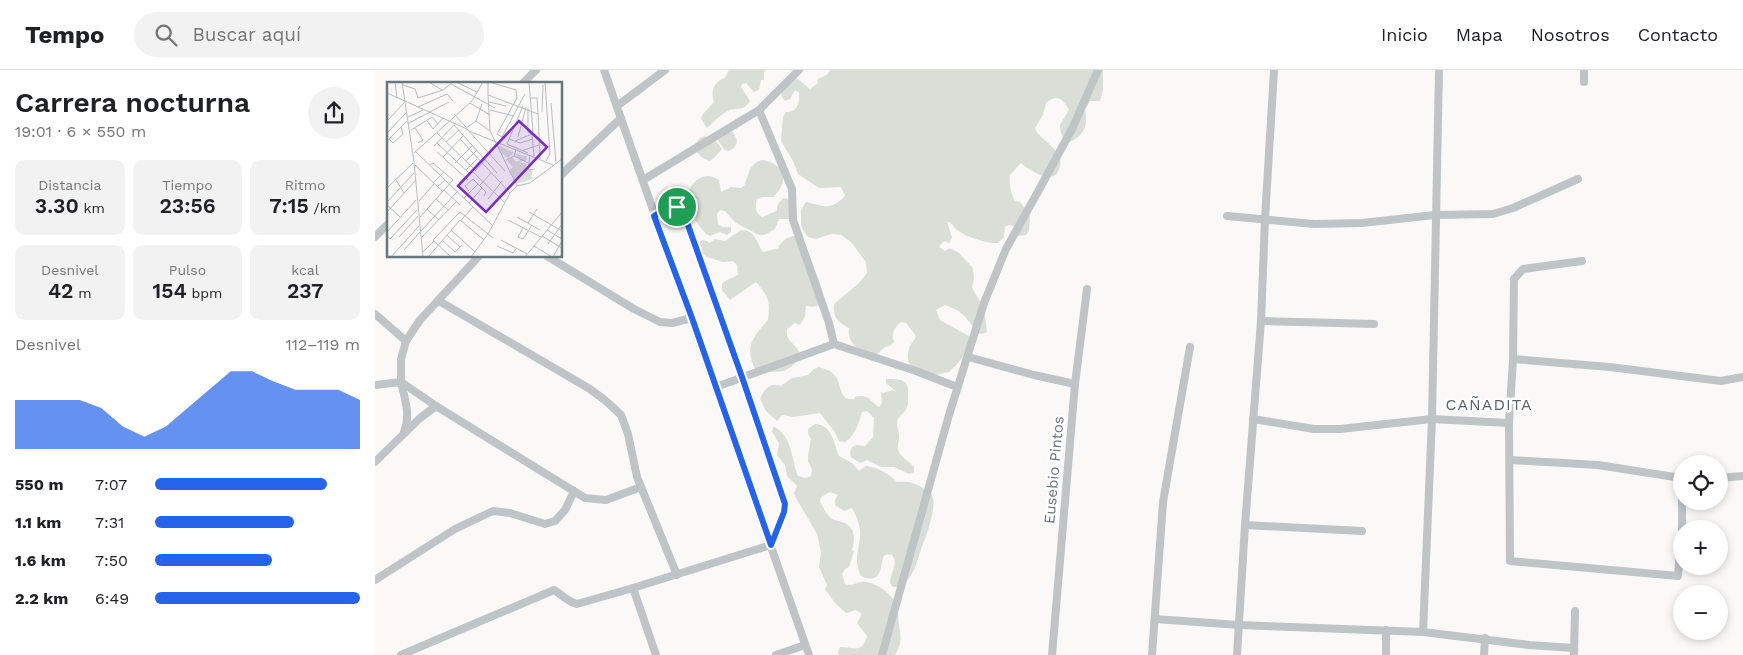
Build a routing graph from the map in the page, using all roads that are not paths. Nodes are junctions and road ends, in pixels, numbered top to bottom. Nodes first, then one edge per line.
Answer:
1 (535, 70) edge
2 (603, 70) edge
3 (665, 70) edge
4 (799, 70) edge
5 (1098, 70) edge
6 (1274, 70) edge
7 (1439, 70) edge
8 (1584, 70) edge
9 (524, 82) edge
10 (1584, 82) dead end
11 (617, 106) junction
12 (759, 110) junction
13 (621, 118) junction
14 (563, 173) edge
15 (1578, 179) dead end
16 (643, 180) junction
17 (1435, 215) junction
18 (654, 216) junction
19 (1227, 216) dead end
20 (1265, 220) junction
21 (387, 225) edge
22 (375, 237) edge
23 (477, 258) edge
24 (550, 258) edge
25 (1582, 261) dead end
26 (1087, 288) dead end
27 (439, 301) junction
28 (375, 314) edge
29 (692, 318) junction
30 (1261, 321) junction
31 (1374, 324) dead end
32 (406, 340) junction
33 (833, 344) junction
34 (1190, 347) dead end
35 (968, 356) junction
36 (1513, 359) junction
37 (742, 377) junction
38 (1743, 377) edge
39 (401, 382) junction
40 (1075, 384) junction
41 (375, 385) edge
42 (716, 387) junction
43 (957, 387) junction
44 (436, 406) junction
45 (1253, 419) junction
46 (1432, 419) junction
47 (1509, 423) junction
48 (402, 437) junction
49 (1510, 460) junction
50 (375, 462) edge
51 (1743, 476) edge
52 (1673, 477) edge
53 (1728, 477) edge
54 (641, 487) junction
55 (574, 491) junction
56 (1245, 525) junction
57 (1362, 531) dead end
58 (771, 545) junction
59 (677, 574) junction
60 (1678, 575) edge
61 (375, 580) edge
62 (633, 588) junction
63 (1575, 611) dead end
64 (1155, 620) junction
65 (1239, 625) junction
66 (1386, 630) junction
67 (1423, 632) junction
68 (1485, 638) junction
69 (805, 645) junction
70 (1574, 652) edge
71 (401, 655) edge
72 (656, 655) edge
73 (776, 655) edge
74 (809, 655) edge
75 (882, 655) edge
76 (1052, 655) edge
77 (1152, 655) edge
78 (1237, 655) edge
79 (1386, 655) edge
80 (1484, 655) edge

1 - 9 street
2 - 11 street
3 - 11 street
4 - 12 street
5 - 35 street
6 - 20 street
7 - 17 street
8 - 10 street
11 - 13 street
12 - 16 street
12 - 33 street
13 - 14 street
13 - 16 street
15 - 17 street
16 - 18 street
17 - 20 street
17 - 46 street
18 - 29 street
18 - 37 street
19 - 20 street
20 - 30 street
21 - 22 street
23 - 27 street
24 - 29 street
25 - 36 street
26 - 40 street, Eusebio Pintos
27 - 32 street
27 - 54 street
28 - 32 street
29 - 42 street
30 - 31 street
30 - 45 street
32 - 39 street
33 - 37 street
33 - 43 street
34 - 64 street
35 - 40 street
35 - 43 street
36 - 38 street
36 - 47 street
37 - 42 street
37 - 58 street
39 - 41 street
39 - 44 street
39 - 48 street
40 - 76 street, Eusebio Pintos
42 - 58 street
43 - 75 street
44 - 48 street
44 - 55 street
45 - 46 street
45 - 56 street
46 - 47 street
46 - 67 street
47 - 49 street
48 - 50 street
49 - 52 street
49 - 60 street
51 - 53 street
54 - 55 street
54 - 59 street
55 - 61 street
56 - 57 street
56 - 65 street
58 - 59 street
58 - 69 street
59 - 62 street
62 - 71 street
62 - 72 street
63 - 70 street
64 - 65 street
64 - 77 street
65 - 66 street
65 - 78 street
66 - 67 street
66 - 79 street
67 - 68 street
68 - 70 street
68 - 80 street
69 - 73 street
69 - 74 street

